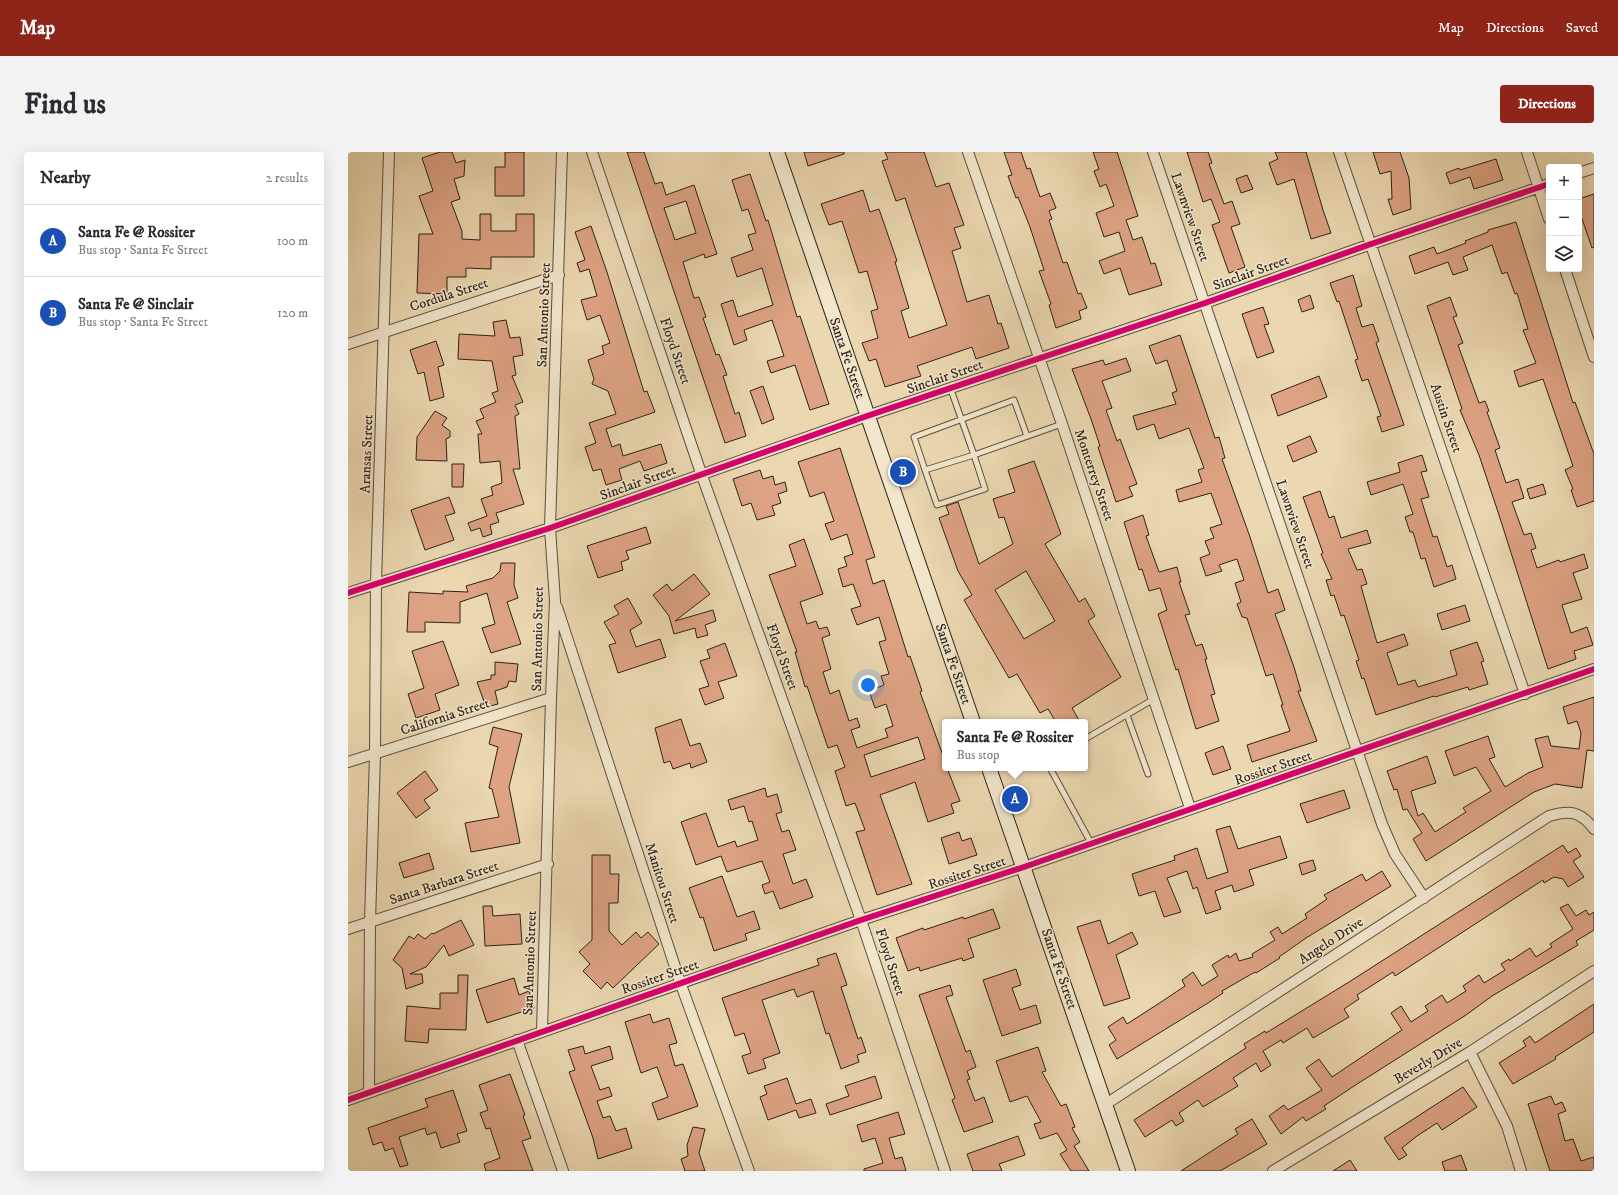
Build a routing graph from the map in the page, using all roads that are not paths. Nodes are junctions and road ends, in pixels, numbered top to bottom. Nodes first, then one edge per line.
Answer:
1 (389, 152) edge
2 (562, 152) edge
3 (592, 152) edge
4 (778, 152) edge
5 (968, 152) edge
6 (1153, 152) edge
7 (1339, 152) edge
8 (1526, 152) edge
9 (1594, 168) edge
10 (1582, 172) edge
11 (1546, 185) edge
12 (1539, 188) junction
13 (1546, 210) edge
14 (1371, 244) junction
15 (1566, 272) edge
16 (559, 274) junction
17 (1204, 303) junction
18 (385, 331) junction
19 (348, 344) edge
20 (1594, 357) edge
21 (1039, 358) junction
22 (950, 387) junction
23 (867, 416) junction
24 (960, 420) junction
25 (1062, 424) junction
26 (1027, 436) junction
27 (974, 455) junction
28 (925, 470) junction
29 (701, 473) junction
30 (550, 528) junction
31 (376, 583) junction
32 (348, 593) edge
33 (556, 601) junction
34 (1594, 669) edge
35 (1525, 694) junction
36 (551, 698) junction
37 (1154, 699) junction
38 (1127, 714) junction
39 (972, 719) edge
40 (1088, 737) edge
41 (1358, 752) junction
42 (375, 754) junction
43 (348, 762) edge
44 (990, 771) edge
45 (1052, 771) edge
46 (1148, 774) dead end
47 (1190, 808) junction
48 (1594, 829) edge
49 (1091, 843) junction
50 (548, 864) junction
51 (1024, 867) junction
52 (1424, 898) junction
53 (861, 920) junction
54 (370, 922) junction
55 (348, 929) edge
56 (1594, 970) edge
57 (680, 982) junction
58 (542, 1031) junction
59 (517, 1040) junction
60 (1470, 1052) junction
61 (369, 1092) junction
62 (348, 1100) edge
63 (1106, 1104) junction
64 (563, 1171) edge
65 (749, 1171) edge
66 (945, 1171) edge
67 (1128, 1171) edge
68 (1274, 1171) edge
69 (1521, 1171) edge

1 - 18 street, Aransas Street
2 - 16 street, San Antonio Street
3 - 29 street, Floyd Street
4 - 23 main road, Santa Fe Street
5 - 21 street, Monterrey Street
6 - 17 street, Lawnview Street
7 - 14 street, Austin Street
8 - 12 street
9 - 10 street
11 - 12 street, Sinclair Street
12 - 13 street
12 - 14 street, Sinclair Street
14 - 17 street, Sinclair Street
14 - 35 street, Austin Street
15 - 20 street
16 - 18 street, Cordula Street
16 - 30 street, San Antonio Street
17 - 21 street, Sinclair Street
17 - 41 street, Lawnview Street
18 - 19 street, Cordula Street
18 - 31 street, Aransas Street
21 - 22 street, Sinclair Street
21 - 25 street, Monterrey Street
22 - 23 street, Sinclair Street
22 - 24 lane
23 - 29 street, Sinclair Street
23 - 39 main road, Santa Fe Street
24 - 26 lane
24 - 27 lane
24 - 28 lane
25 - 26 lane
25 - 37 street, Monterrey Street
26 - 27 lane
27 - 28 lane
27 - 28 lane
29 - 30 street, Sinclair Street
29 - 53 street, Floyd Street
30 - 31 street, Sinclair Street
30 - 33 street, San Antonio Street
31 - 32 street, Sinclair Street
31 - 42 street, Aransas Street
33 - 36 street, San Antonio Street
33 - 57 street, Manitou Street
34 - 35 street, Rossiter Street
35 - 41 street, Rossiter Street
36 - 42 street, California Street
36 - 50 street, San Antonio Street
37 - 38 lane
37 - 47 street, Monterrey Street
38 - 40 lane
38 - 46 lane
41 - 47 street, Rossiter Street
41 - 52 street, Lawnview Street
42 - 43 street, California Street
42 - 54 street, Aransas Street
44 - 51 main road, Santa Fe Street
45 - 49 lane
47 - 49 street, Rossiter Street
48 - 52 street, Angelo Drive
49 - 51 street, Rossiter Street
50 - 54 street, Santa Barbara Street
50 - 58 street, San Antonio Street
51 - 53 street, Rossiter Street
51 - 63 main road, Santa Fe Street
52 - 63 street, Angelo Drive
53 - 57 street, Rossiter Street
53 - 66 street, Floyd Street
54 - 55 street, Santa Barbara Street
54 - 61 street, Aransas Street
56 - 60 street, Beverly Drive
57 - 58 street, Rossiter Street
57 - 65 street, Manitou Street
58 - 59 street, Rossiter Street
59 - 61 street, Rossiter Street
59 - 64 street
60 - 68 street, Beverly Drive
60 - 69 street
61 - 62 street, Rossiter Street
63 - 67 main road, Santa Fe Street

